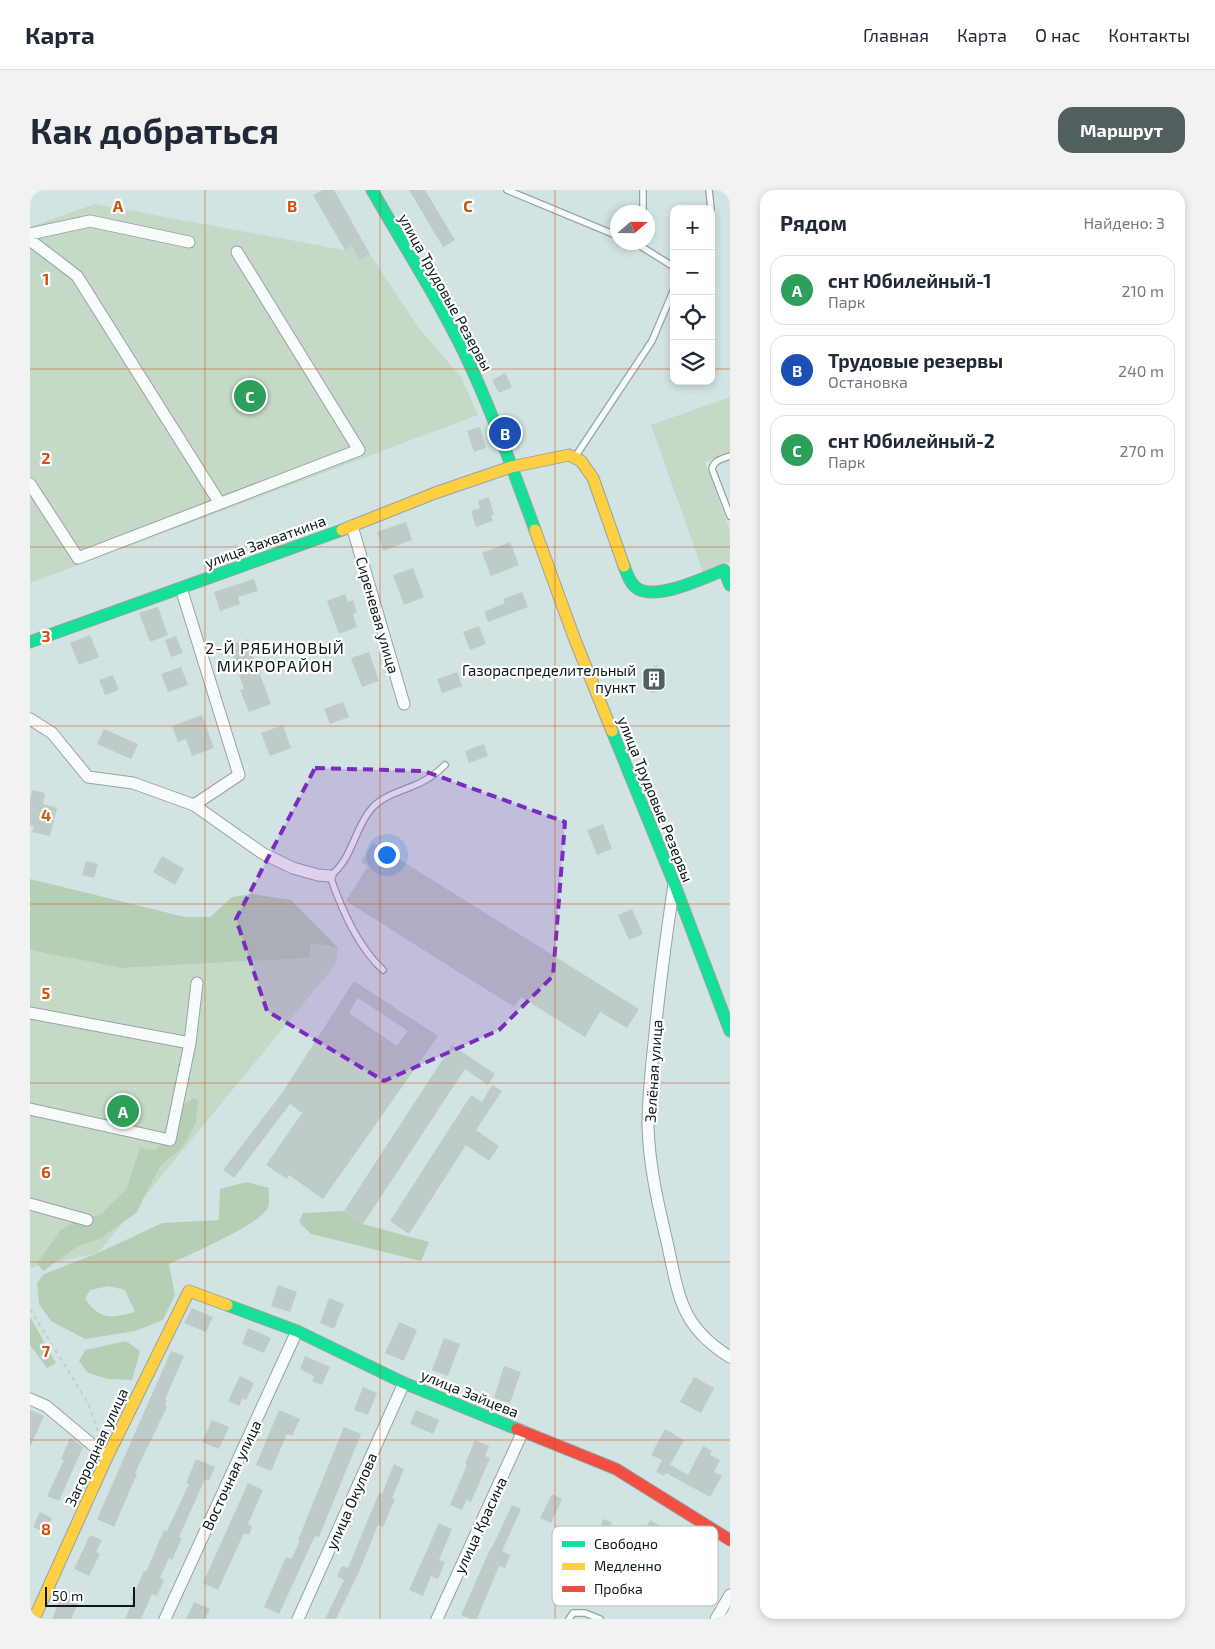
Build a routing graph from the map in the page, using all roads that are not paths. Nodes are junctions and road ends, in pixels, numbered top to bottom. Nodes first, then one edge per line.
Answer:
1 (372, 190) edge
2 (507, 190) edge
3 (643, 190) edge
4 (709, 190) edge
5 (643, 205) edge
6 (711, 205) edge
7 (610, 233) edge
8 (30, 234) edge
9 (30, 240) edge
10 (189, 242) dead end
11 (649, 250) edge
12 (237, 252) dead end
13 (670, 264) edge
14 (671, 295) edge
15 (730, 456) edge
16 (575, 457) junction
17 (511, 467) junction
18 (30, 484) edge
19 (219, 502) junction
20 (730, 516) edge
21 (352, 526) junction
22 (727, 569) edge
23 (730, 585) edge
24 (181, 588) junction
25 (30, 642) edge
26 (404, 704) dead end
27 (30, 719) edge
28 (445, 765) dead end
29 (194, 805) junction
30 (330, 876) junction
31 (674, 883) junction
32 (383, 970) dead end
33 (197, 983) dead end
34 (30, 1013) edge
35 (730, 1031) edge
36 (190, 1043) junction
37 (30, 1109) edge
38 (30, 1204) edge
39 (87, 1220) dead end
40 (189, 1291) joint
41 (297, 1331) junction
42 (730, 1357) edge
43 (404, 1383) junction
44 (30, 1399) edge
45 (523, 1431) junction
46 (107, 1457) junction
47 (708, 1526) edge
48 (718, 1532) edge
49 (730, 1540) edge
50 (730, 1595) edge
51 (34, 1619) edge
52 (165, 1619) edge
53 (298, 1619) edge
54 (437, 1619) edge
55 (569, 1619) edge
56 (600, 1619) edge
57 (716, 1619) edge

1 - 17 street, улица Трудовые Резервы
2 - 7 lane
3 - 5 lane
4 - 6 lane
8 - 10 street
9 - 19 street
11 - 13 lane
12 - 19 street
14 - 16 lane
15 - 20 lane
16 - 17 street
16 - 22 street
17 - 21 street, улица Захваткина
17 - 31 street, улица Трудовые Резервы
18 - 19 street
21 - 24 street, улица Захваткина
21 - 26 street, Сиреневая улица
22 - 23 street
24 - 25 street, улица Захваткина
24 - 29 street
27 - 29 street
28 - 30 lane
29 - 30 street
30 - 32 lane
31 - 35 street, улица Трудовые Резервы
31 - 42 street, Зелёная улица
33 - 36 street
34 - 36 street
36 - 37 street
38 - 39 street
40 - 41 street, улица Зайцева
40 - 46 street, Загородная улица
41 - 43 street, улица Зайцева
41 - 52 street, Восточная улица
43 - 45 street, улица Зайцева
43 - 53 street, улица Окулова
44 - 46 street
45 - 47 street, улица Зайцева
45 - 54 street, улица Красина
46 - 51 street, Загородная улица
48 - 49 street, улица Зайцева
50 - 57 street
55 - 56 lane

